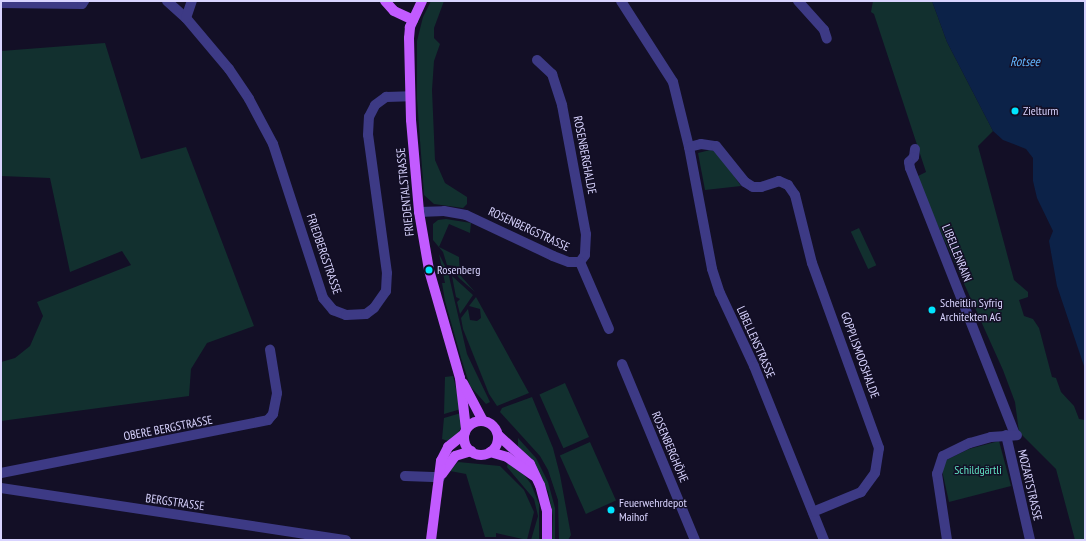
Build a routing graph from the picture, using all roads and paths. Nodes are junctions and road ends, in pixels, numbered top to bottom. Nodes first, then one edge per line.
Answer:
1 (84, 1) edge
2 (167, 1) edge
3 (192, 1) edge
4 (385, 1) edge
5 (422, 1) edge
6 (621, 1) edge
7 (798, 1) edge
8 (1, 3) edge
9 (186, 18) junction
10 (413, 20) junction
11 (827, 39) dead end
12 (537, 60) dead end
13 (410, 96) junction
14 (689, 147) junction
15 (915, 149) dead end
16 (419, 212) junction
17 (580, 262) junction
18 (609, 329) dead end
19 (270, 350) dead end
20 (622, 364) dead end
21 (460, 378) junction
22 (483, 421) junction
23 (465, 432) junction
24 (498, 435) junction
25 (1013, 435) junction
26 (471, 451) junction
27 (490, 452) junction
28 (1, 473) edge
29 (405, 476) dead end
30 (534, 476) junction
31 (440, 477) junction
32 (1, 488) edge
33 (813, 512) junction
34 (346, 540) edge
35 (431, 540) edge
36 (547, 540) edge
37 (695, 540) edge
38 (824, 540) edge
39 (948, 540) edge
40 (1030, 540) edge

1 - 8 street
2 - 9 street, FRIEDBERGSTRASSE
3 - 9 street
4 - 10 main road
5 - 10 main road, FRIEDENTALSTRASSE
6 - 14 street, LIBELLENSTRASSE
7 - 11 street
9 - 13 street, FRIEDBERGSTRASSE
10 - 13 main road, FRIEDENTALSTRASSE
12 - 17 street, ROSENBERGHALDE
13 - 16 main road, FRIEDENTALSTRASSE
14 - 33 street, LIBELLENSTRASSE
14 - 33 street, GOPPLISMOOSHALDE
15 - 25 street, LIBELLENRAIN
16 - 17 street, ROSENBERGSTRASSE
16 - 21 main road, FRIEDENTALSTRASSE
17 - 18 street, ROSENBERGSTRASSE
19 - 28 street, OBERE BERGSTRASSE
20 - 37 street, ROSENBERGHÖHE
21 - 22 main road, FRIEDENTALSTRASSE
21 - 23 main road, FRIEDENTALSTRASSE
22 - 23 main road
22 - 24 main road
23 - 26 main road
23 - 31 main road
24 - 27 main road
24 - 30 main road
25 - 39 street
25 - 40 street, MOZARTSTRASSE
26 - 27 main road
26 - 31 main road
27 - 30 main road
29 - 31 street
30 - 36 main road
31 - 35 main road
32 - 34 street, BERGSTRASSE
33 - 38 street, LIBELLENSTRASSE

